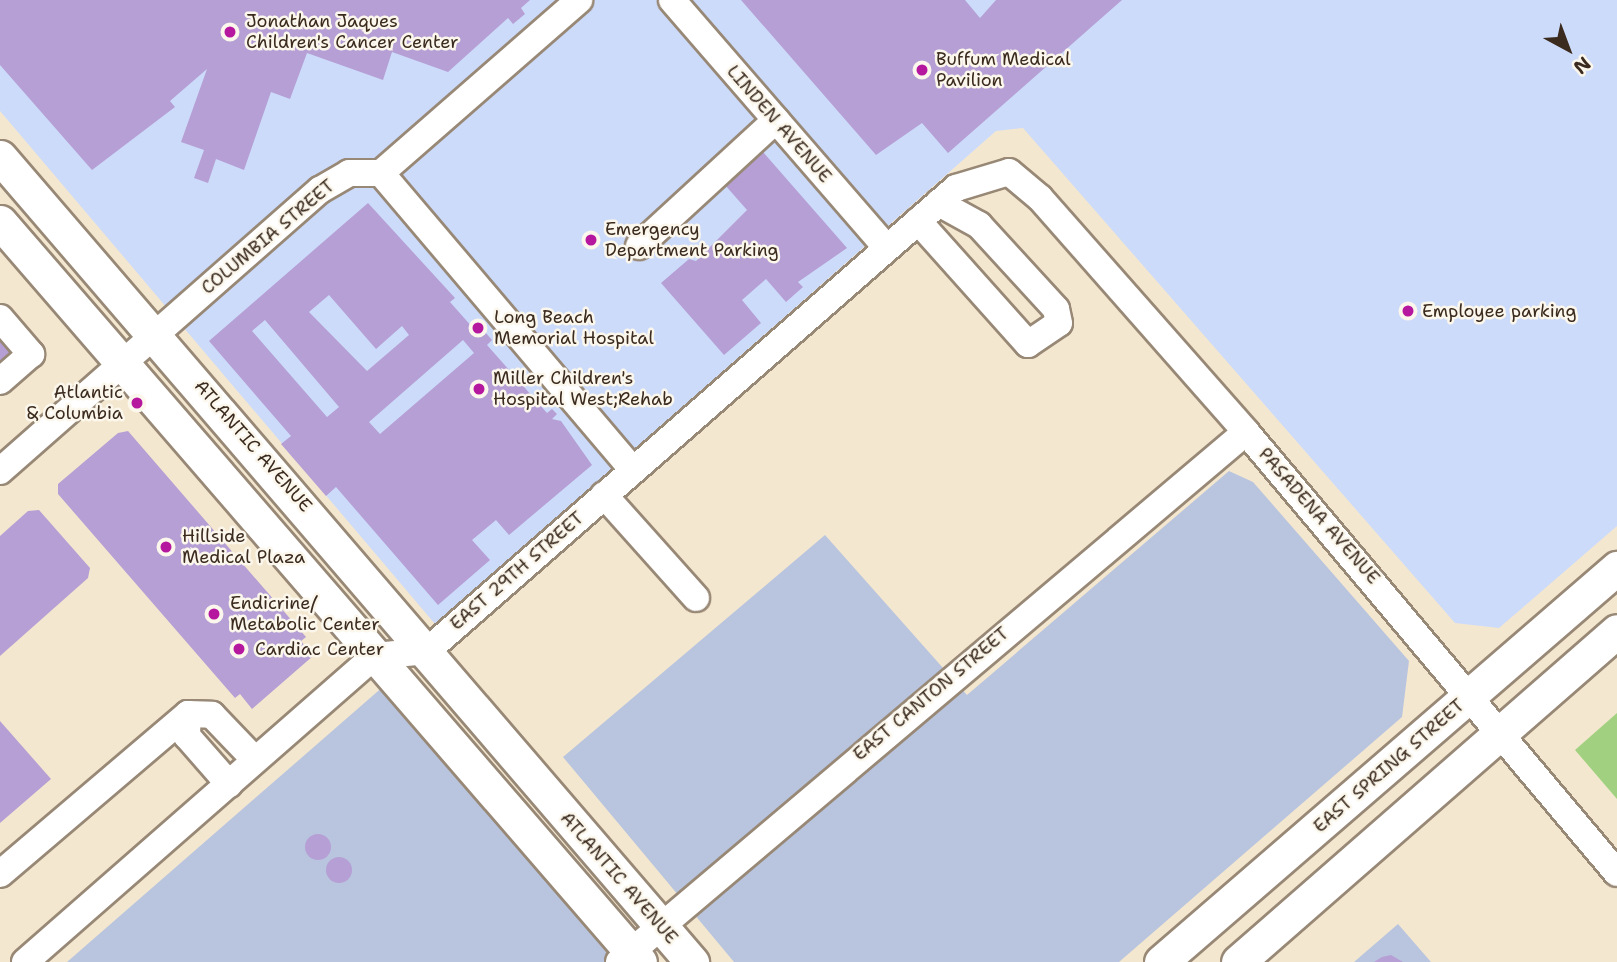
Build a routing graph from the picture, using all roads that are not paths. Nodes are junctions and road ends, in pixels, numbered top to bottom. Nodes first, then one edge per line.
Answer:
1 (579, 0) edge
2 (672, 0) edge
3 (776, 120) junction
4 (0, 157) edge
5 (1009, 172) joint
6 (381, 173) junction
7 (939, 203) junction
8 (918, 221) junction
9 (0, 222) edge
10 (639, 246) dead end
11 (887, 248) junction
12 (0, 318) edge
13 (156, 333) junction
14 (121, 363) junction
15 (0, 381) edge
16 (1246, 432) junction
17 (632, 470) junction
18 (0, 471) edge
19 (604, 495) junction
20 (1617, 568) edge
21 (696, 597) dead end
22 (1617, 631) edge
23 (427, 651) junction
24 (375, 656) junction
25 (1472, 694) junction
26 (188, 715) junction
27 (1499, 734) junction
28 (255, 760) junction
29 (229, 783) junction
30 (1617, 873) edge
31 (0, 874) edge
32 (661, 927) junction
33 (630, 959) edge
34 (25, 962) edge
35 (692, 962) edge
36 (1161, 962) edge
37 (1238, 962) edge

1 - 6 street
2 - 3 street, LINDEN AVENUE
3 - 10 street
3 - 11 street, LINDEN AVENUE
4 - 13 main road, ATLANTIC AVENUE
5 - 7 street, EAST 29TH STREET
5 - 16 street, PASADENA AVENUE
6 - 13 street, COLUMBIA STREET
6 - 17 street
7 - 8 street, EAST 29TH STREET
7 - 8 street
8 - 11 street, EAST 29TH STREET
9 - 14 main road
11 - 17 street, EAST 29TH STREET
12 - 15 street
13 - 14 street, COLUMBIA STREET
13 - 23 main road, ATLANTIC AVENUE
14 - 18 street, COLUMBIA STREET
14 - 24 main road
16 - 25 street, PASADENA AVENUE
16 - 32 street, EAST CANTON STREET
17 - 19 street, EAST 29TH STREET
19 - 21 street
19 - 23 street, EAST 29TH STREET
20 - 25 main road, EAST SPRING STREET
22 - 27 main road
23 - 24 street
23 - 32 main road, ATLANTIC AVENUE
24 - 28 street
24 - 33 main road
25 - 27 street, PASADENA AVENUE
25 - 36 main road, EAST SPRING STREET
26 - 28 street
26 - 29 street
26 - 31 street
27 - 30 street, PASADENA AVENUE
27 - 37 main road
28 - 29 street
29 - 34 street
32 - 33 street, EAST CANTON STREET
32 - 35 main road, ATLANTIC AVENUE

